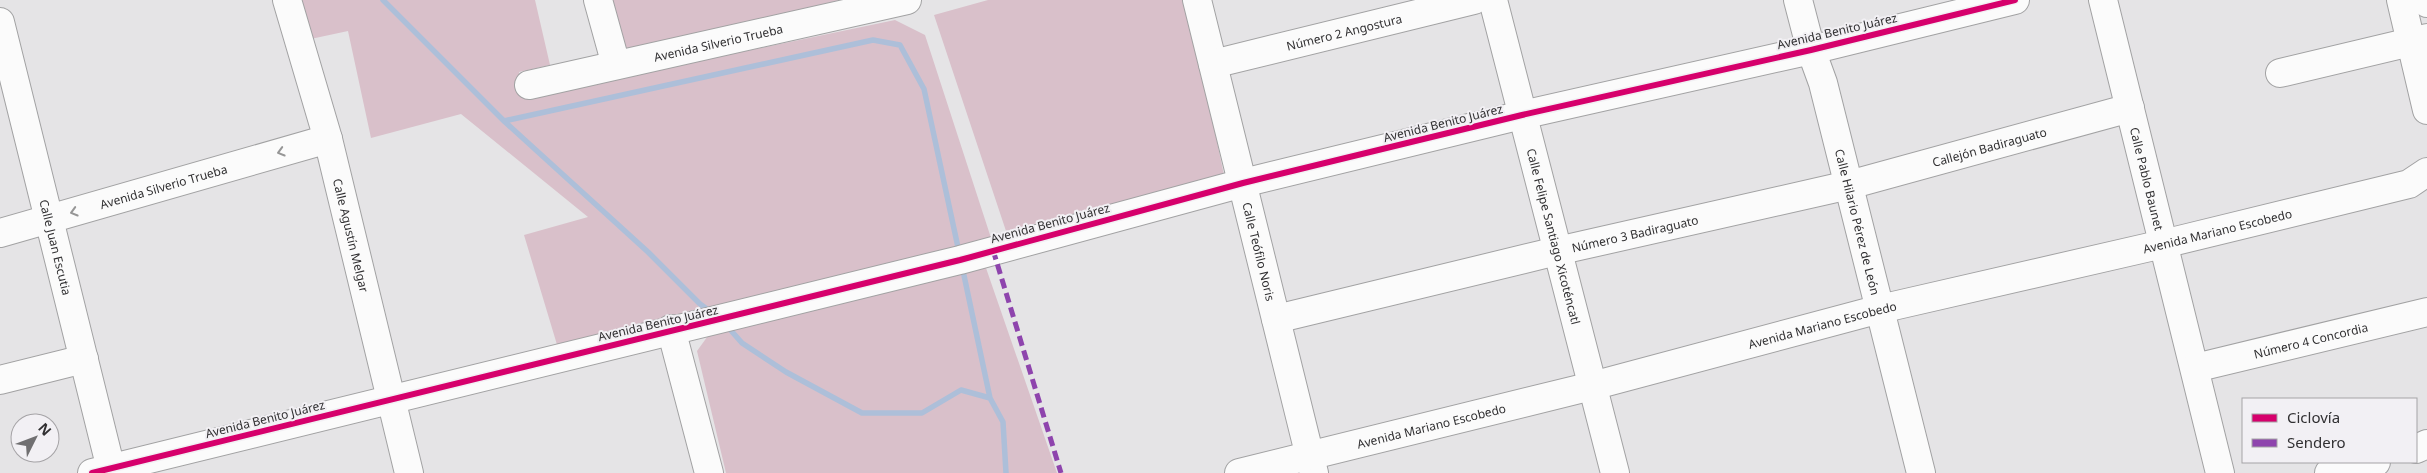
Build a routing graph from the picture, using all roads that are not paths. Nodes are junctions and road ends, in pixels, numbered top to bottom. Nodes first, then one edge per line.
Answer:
1 (287, 0) edge
2 (598, 0) edge
3 (907, 0) edge
4 (1197, 0) edge
5 (1474, 0) edge
6 (1493, 0) edge
7 (1798, 0) edge
8 (2015, 0) edge
9 (2103, 0) edge
10 (2401, 0) edge
11 (0, 22) edge
12 (2419, 40) edge
13 (1810, 50) junction
14 (1213, 64) junction
15 (616, 65) junction
16 (2280, 73) dead end
17 (529, 85) dead end
18 (2130, 108) junction
19 (2427, 110) edge
20 (1522, 115) junction
21 (328, 139) junction
22 (2421, 180) edge
23 (1243, 183) junction
24 (1849, 185) junction
25 (48, 220) junction
26 (0, 233) edge
27 (2163, 244) junction
28 (1557, 251) junction
29 (1880, 309) junction
30 (2427, 312) edge
31 (1276, 320) junction
32 (671, 329) junction
33 (84, 358) junction
34 (2195, 368) junction
35 (0, 380) edge
36 (1592, 386) junction
37 (391, 399) junction
38 (2372, 463) edge
39 (1312, 464) edge
40 (105, 471) edge
41 (409, 473) edge
42 (709, 473) edge
43 (1239, 473) edge
44 (1614, 473) edge
45 (1921, 473) edge
46 (2220, 473) edge
47 (2329, 473) edge

1 - 21 street, Calle Agustín Melgar
2 - 15 street
3 - 15 street, Avenida Silverio Trueba
4 - 14 street, Calle Teófilo Noris
5 - 14 street, Número 2 Angostura
6 - 20 street, Calle Felipe Santiago Xicoténcatl
7 - 13 street, Calle Hilario Pérez de León
8 - 13 street, Avenida Benito Juárez
9 - 18 street, Calle Pablo Baunet
10 - 12 street
11 - 25 street, Calle Juan Escutia
12 - 16 street
12 - 19 street
13 - 20 street, Avenida Benito Juárez
13 - 24 street, Calle Hilario Pérez de León
14 - 23 street, Calle Teófilo Noris
15 - 17 street, Avenida Silverio Trueba
18 - 24 street, Callejón Badiraguato
18 - 27 street, Calle Pablo Baunet
20 - 23 street, Avenida Benito Juárez
20 - 28 street, Calle Felipe Santiago Xicoténcatl
21 -> 25 street, Avenida Silverio Trueba
21 - 37 street, Calle Agustín Melgar
22 - 27 street, Avenida Mariano Escobedo
23 - 31 street, Calle Teófilo Noris
23 - 32 street, Avenida Benito Juárez
24 - 28 street, Número 3 Badiraguato
24 - 29 street, Calle Hilario Pérez de León
25 - 26 street, Avenida Silverio Trueba
25 - 33 street, Calle Juan Escutia
27 - 29 street, Avenida Mariano Escobedo
27 - 34 street, Calle Pablo Baunet
28 - 31 street, Número 3 Badiraguato
28 - 36 street, Calle Felipe Santiago Xicoténcatl
29 - 36 street, Avenida Mariano Escobedo
29 - 45 street, Calle Hilario Pérez de León
30 - 34 street, Número 4 Concordia
31 - 39 street, Calle Teófilo Noris
32 - 37 street, Avenida Benito Juárez
32 - 42 street
33 - 35 street
33 - 40 street, Calle Juan Escutia
34 - 46 street, Calle Pablo Baunet
36 - 39 street, Avenida Mariano Escobedo
36 - 44 street, Calle Felipe Santiago Xicoténcatl
37 - 40 street, Avenida Benito Juárez
37 - 41 street, Calle Agustín Melgar
38 - 47 street
39 - 43 street, Avenida Mariano Escobedo

